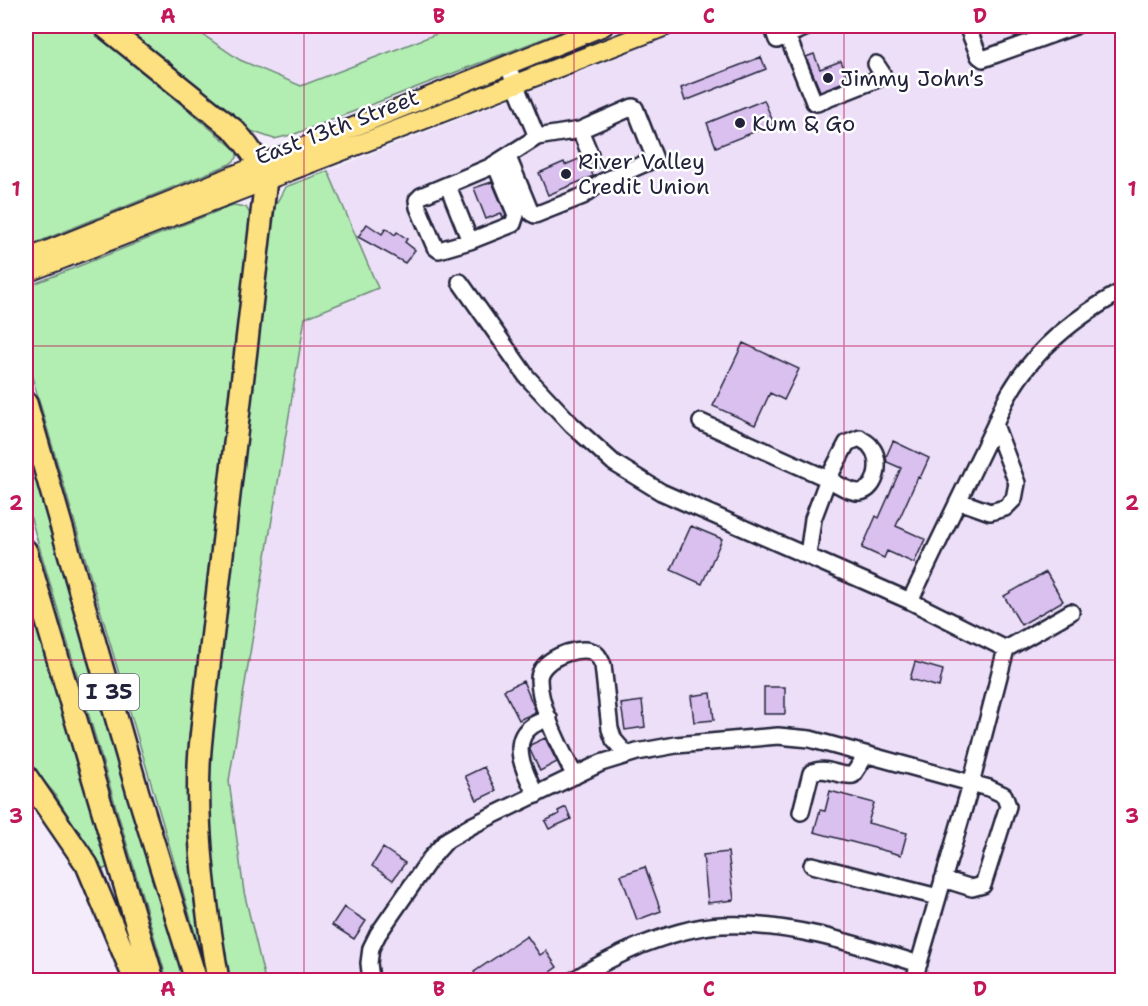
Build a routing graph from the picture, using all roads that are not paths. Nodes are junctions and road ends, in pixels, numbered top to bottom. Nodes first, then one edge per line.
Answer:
1 (104, 26) edge
2 (604, 26) edge
3 (666, 26) edge
4 (771, 26) edge
5 (809, 26) edge
6 (967, 26) edge
7 (1076, 26) edge
8 (788, 35) junction
9 (507, 64) junction
10 (876, 64) dead end
11 (515, 84) junction
12 (580, 129) junction
13 (537, 137) junction
14 (590, 154) tunnel mouth
15 (502, 160) junction
16 (263, 172) junction
17 (448, 186) junction
18 (470, 241) junction
19 (26, 259) edge
20 (26, 273) edge
21 (460, 282) dead end
22 (1122, 291) edge
23 (26, 403) edge
24 (701, 422) dead end
25 (995, 424) junction
26 (959, 501) junction
27 (26, 550) edge
28 (808, 555) junction
29 (910, 601) junction
30 (1071, 612) dead end
31 (1006, 649) junction
32 (549, 718) junction
33 (627, 755) junction
34 (866, 755) junction
35 (26, 776) edge
36 (575, 776) junction
37 (971, 784) junction
38 (536, 795) junction
39 (801, 812) dead end
40 (812, 865) dead end
41 (943, 879) junction
42 (938, 897) junction
43 (919, 964) junction
44 (135, 981) edge
45 (153, 981) edge
46 (196, 981) edge
47 (218, 981) edge
48 (371, 981) edge
49 (574, 981) edge
50 (915, 981) edge

1 - 16 highway
2 - 9 main road, East 13th Street
3 - 11 main road, East 13th Street
4 - 8 lane
5 - 8 lane
6 - 7 lane
8 - 10 lane
9 - 11 lane
9 - 16 main road, East 13th Street
11 - 13 lane
11 - 16 main road, East 13th Street
12 - 13 lane
12 - 14 lane
12 - 15 lane
13 - 15 lane
15 - 17 lane
15 - 18 lane
16 - 19 main road, East 13th Street
16 - 20 main road, East 13th Street
16 - 47 highway
17 - 18 lane
17 - 18 lane
21 - 28 lane
22 - 25 lane
23 - 46 highway, I 35
24 - 28 lane
25 - 26 lane
25 - 26 lane
26 - 29 lane
27 - 45 highway, I 35
28 - 29 lane
29 - 31 lane
30 - 31 lane
31 - 37 lane
32 - 33 lane
32 - 36 lane
32 - 38 lane
33 - 34 lane
33 - 36 lane
34 - 37 lane
34 - 39 lane
35 - 44 highway
36 - 38 lane
37 - 41 lane
37 - 41 lane
38 - 48 lane
40 - 42 lane
41 - 42 lane
42 - 43 lane
43 - 49 lane
43 - 50 lane

